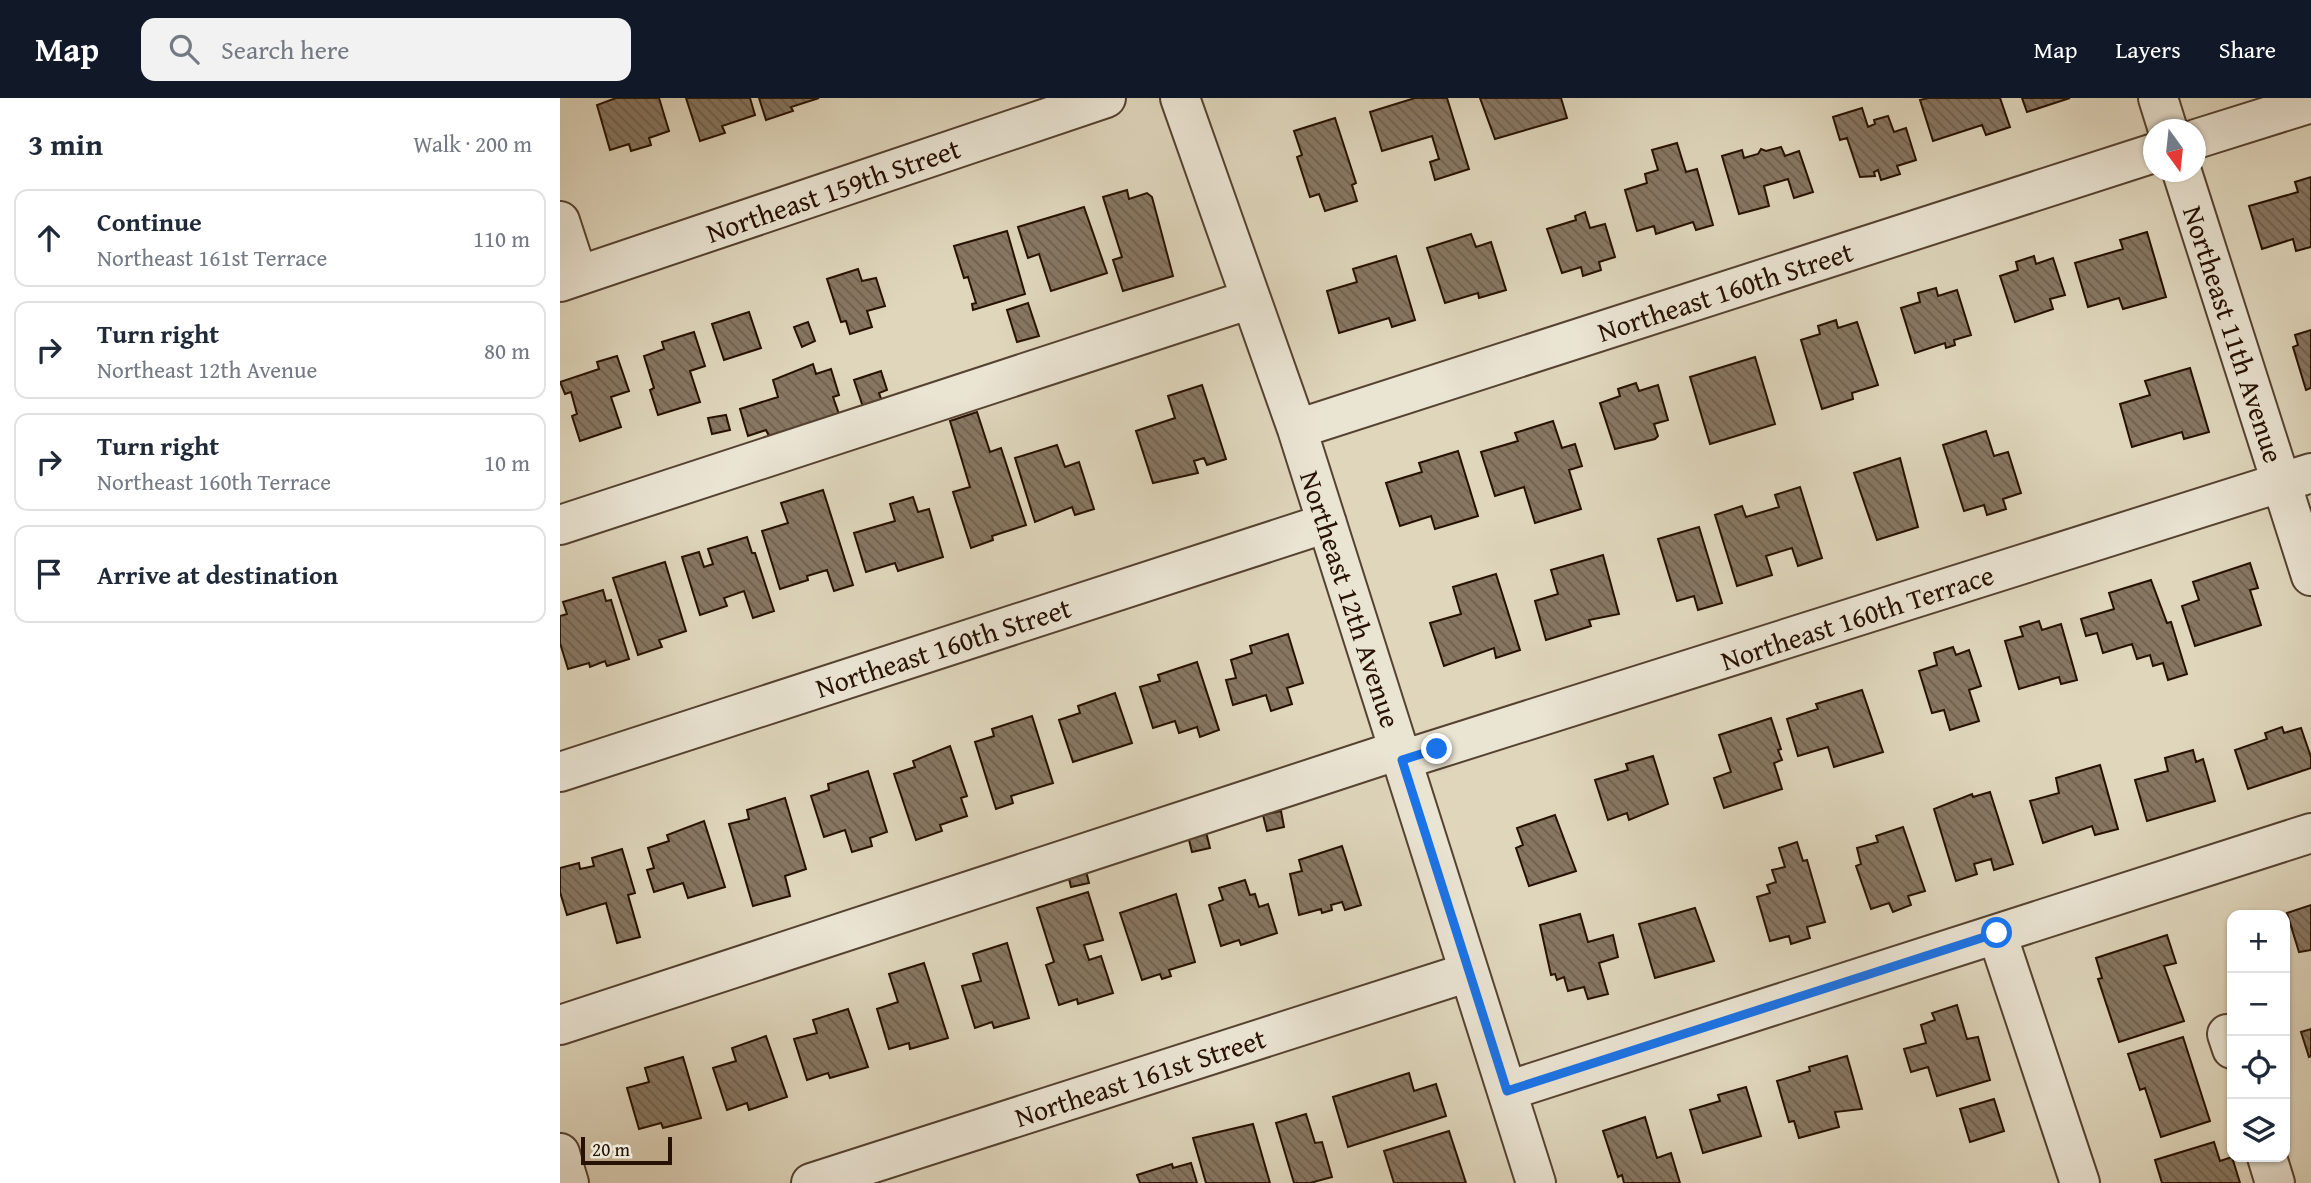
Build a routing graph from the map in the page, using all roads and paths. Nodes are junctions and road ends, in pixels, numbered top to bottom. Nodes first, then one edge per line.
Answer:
1 (1106, 98) edge
2 (1180, 98) edge
3 (2158, 98) edge
4 (2311, 103) edge
5 (2165, 119) edge
6 (2206, 136) edge
7 (2143, 157) edge
8 (2186, 182) edge
9 (560, 221) edge
10 (569, 279) edge
11 (1251, 299) junction
12 (1297, 429) junction
13 (2296, 477) edge
14 (1327, 523) junction
15 (560, 525) edge
16 (2311, 576) edge
17 (1401, 755) junction
18 (560, 772) edge
19 (2311, 833) edge
20 (1997, 933) junction
21 (1469, 972) junction
22 (560, 1025) edge
23 (1507, 1091) junction
24 (560, 1153) edge
25 (2269, 1162) edge
26 (569, 1183) edge
27 (811, 1183) edge
28 (1536, 1183) edge
29 (2080, 1183) edge
30 (2276, 1183) edge

1 - 10 street, Northeast 159th Street
2 - 11 street, Northeast 12th Avenue
3 - 5 street
4 - 6 street
7 - 12 street, Northeast 160th Street
8 - 13 street, Northeast 11th Avenue
9 - 10 street
11 - 12 street, Northeast 12th Avenue
11 - 15 street
12 - 14 street, Northeast 12th Avenue
13 - 16 street, Northeast 11th Avenue
13 - 17 street, Northeast 160th Terrace
14 - 17 street, Northeast 12th Avenue
14 - 18 street, Northeast 160th Street
17 - 21 street, Northeast 12th Avenue
17 - 22 street, Northeast 160th Terrace
19 - 20 street
20 - 23 street
20 - 29 street
21 - 23 street, Northeast 12th Avenue
21 - 27 street, Northeast 161st Street
23 - 28 street, Northeast 12th Avenue
24 - 26 street
25 - 30 street

